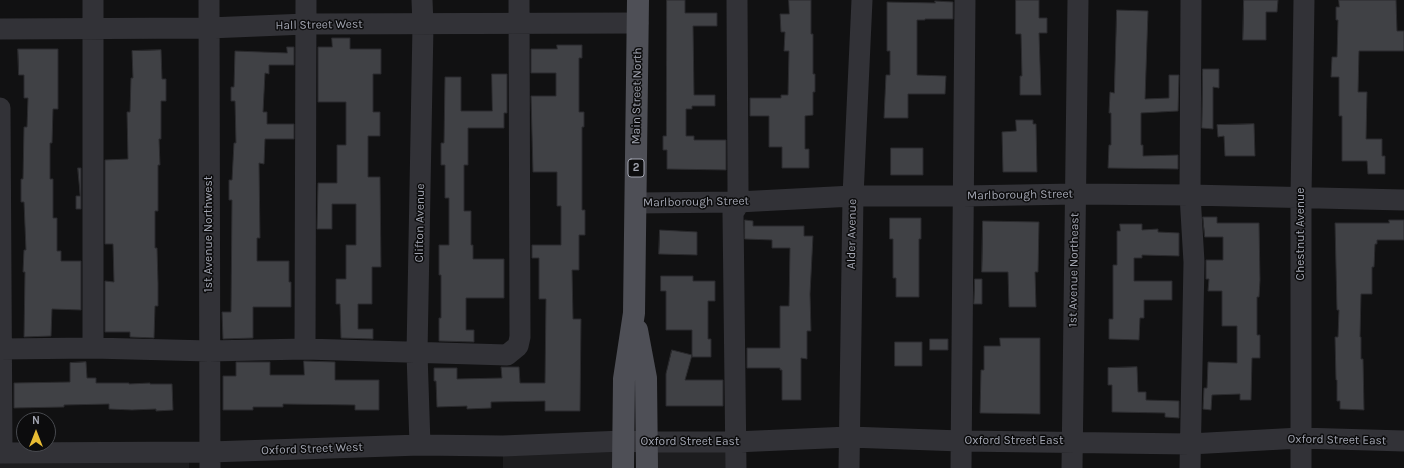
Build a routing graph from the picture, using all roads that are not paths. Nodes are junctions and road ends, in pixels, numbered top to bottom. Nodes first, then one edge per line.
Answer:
1 (93, 0) edge
2 (210, 0) edge
3 (306, 0) edge
4 (422, 0) edge
5 (519, 0) edge
6 (638, 0) edge
7 (736, 0) edge
8 (862, 0) edge
9 (965, 0) edge
10 (1078, 0) edge
11 (1191, 0) edge
12 (1304, 0) edge
13 (638, 23) junction
14 (306, 24) junction
15 (519, 24) junction
16 (424, 25) junction
17 (210, 28) junction
18 (0, 29) edge
19 (93, 30) junction
20 (0, 108) edge
21 (1075, 194) junction
22 (1190, 195) junction
23 (853, 196) junction
24 (963, 196) junction
25 (1301, 198) junction
26 (1404, 200) edge
27 (738, 202) junction
28 (636, 203) junction
29 (634, 313) junction
30 (93, 348) junction
31 (0, 349) edge
32 (305, 349) junction
33 (209, 351) junction
34 (417, 353) junction
35 (849, 437) junction
36 (1300, 438) junction
37 (623, 441) junction
38 (961, 441) junction
39 (1404, 441) edge
40 (647, 442) junction
41 (735, 442) junction
42 (1071, 442) junction
43 (1190, 444) junction
44 (420, 445) junction
45 (1, 453) edge
46 (210, 460) edge
47 (623, 468) edge
48 (647, 468) edge
49 (736, 468) edge
50 (849, 468) edge
51 (961, 468) edge
52 (1072, 468) edge
53 (1190, 468) edge
54 (1301, 468) edge

1 - 19 street
2 - 17 street, 1st Avenue Northwest
3 - 14 street
4 - 16 street, Clifton Avenue
5 - 15 street
6 - 13 main road, Main Street North / 2
7 - 27 street
8 - 23 street, Alder Avenue
9 - 24 street
10 - 21 street, 1st Avenue Northeast
11 - 22 street
12 - 25 street, Chestnut Avenue
13 - 15 street, Hall Street West
13 - 28 main road, Main Street North / 2
14 - 16 street, Hall Street West
14 - 17 street, Hall Street West
14 - 32 street
15 - 16 street, Hall Street West
15 - 34 street
16 - 34 street, Clifton Avenue
17 - 19 street, Hall Street West
17 - 33 street, 1st Avenue Northwest
18 - 19 street, Hall Street West
19 - 30 street
20 - 31 street
21 - 22 street, Marlborough Street
21 - 24 street, Marlborough Street
21 - 42 street, 1st Avenue Northeast
22 - 25 street, Marlborough Street
22 - 43 street
23 - 24 street, Marlborough Street
23 - 27 street, Marlborough Street
23 - 35 street, Alder Avenue
24 - 38 street
25 - 26 street, Marlborough Street
25 - 36 street, Chestnut Avenue
27 - 28 street, Marlborough Street
27 - 41 street
28 - 29 main road, Main Street North / 2
29 - 37 main road, Main Street North / 2
29 - 40 main road, Main Street North / 2
30 - 31 street
30 - 33 street
31 - 45 street
32 - 33 street
32 - 34 street
33 - 46 street, 1st Avenue Northwest
34 - 44 street, Clifton Avenue
35 - 38 street, Oxford Street East
35 - 41 street, Oxford Street East
35 - 50 street, Alder Avenue
36 - 39 street, Oxford Street East
36 - 43 street, Oxford Street East
36 - 54 street, Chestnut Avenue
37 - 40 street, Oxford Street East
37 - 44 street, Oxford Street West
37 - 47 main road, Main Street North / 2
38 - 42 street, Oxford Street East
38 - 51 street
40 - 41 street, Oxford Street East
40 - 48 main road, Main Street North / 2
41 - 49 street
42 - 43 street, Oxford Street East
42 - 52 street, 1st Avenue Northeast
43 - 53 street
44 - 46 street, Oxford Street West
45 - 46 street, Oxford Street West

